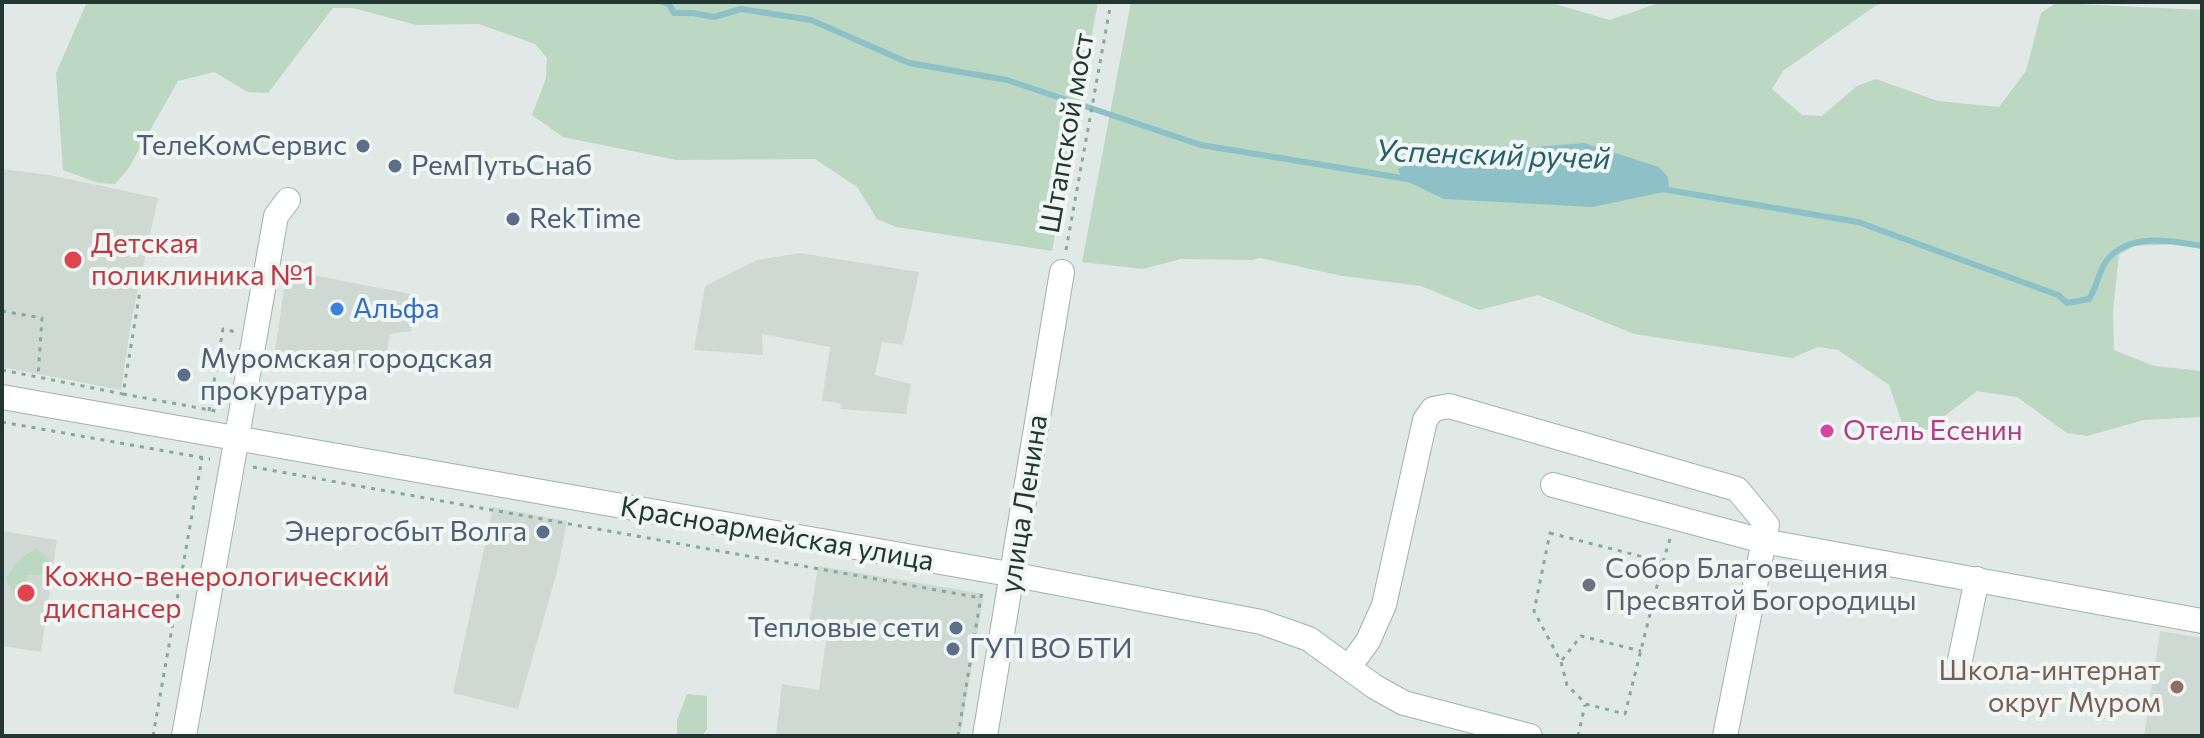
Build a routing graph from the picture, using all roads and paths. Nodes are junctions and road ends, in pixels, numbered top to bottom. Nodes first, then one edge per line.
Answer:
1 (1111, 2) edge
2 (288, 200) dead end
3 (1062, 272) joint
4 (141, 285) dead end
5 (2, 311) edge
6 (255, 336) junction
7 (2, 370) edge
8 (38, 377) junction
9 (123, 394) junction
10 (2, 397) edge
11 (2, 422) edge
12 (208, 422) junction
13 (239, 427) junction
14 (202, 458) junction
15 (233, 464) junction
16 (1553, 485) dead end
17 (1673, 526) junction
18 (1763, 541) junction
19 (1663, 562) junction
20 (985, 571) junction
21 (1012, 575) junction
22 (1977, 579) junction
23 (981, 598) junction
24 (2202, 621) edge
25 (1641, 651) junction
26 (1561, 662) junction
27 (1959, 665) dead end
28 (1349, 667) junction
29 (1586, 704) junction
30 (153, 736) edge
31 (184, 736) edge
32 (958, 736) edge
33 (985, 736) edge
34 (1530, 736) edge
35 (1578, 736) edge
36 (1725, 736) edge

1 - 3 path, Штапской мост
2 - 6 street
3 - 21 street, улица Ленина
4 - 9 path
5 - 8 path
6 - 12 path
6 - 13 street
7 - 8 path
8 - 9 path
9 - 12 path
10 - 12 street, Красноармейская улица
11 - 14 path
12 - 13 street, Красноармейская улица
12 - 13 path
12 - 14 path
13 - 15 street
13 - 20 street, Красноармейская улица
14 - 15 path
14 - 30 path
15 - 23 path
15 - 31 street
16 - 17 street
17 - 18 street
17 - 19 path
18 - 22 street
18 - 28 street
18 - 36 street
19 - 25 path
19 - 26 path
20 - 21 street, Красноармейская улица
20 - 23 path
21 - 28 street, Красноармейская улица
21 - 33 street, улица Ленина
22 - 24 street
22 - 27 street
23 - 32 path
25 - 26 path
25 - 29 path
26 - 29 path
28 - 34 street, Красноармейская улица
29 - 35 path

